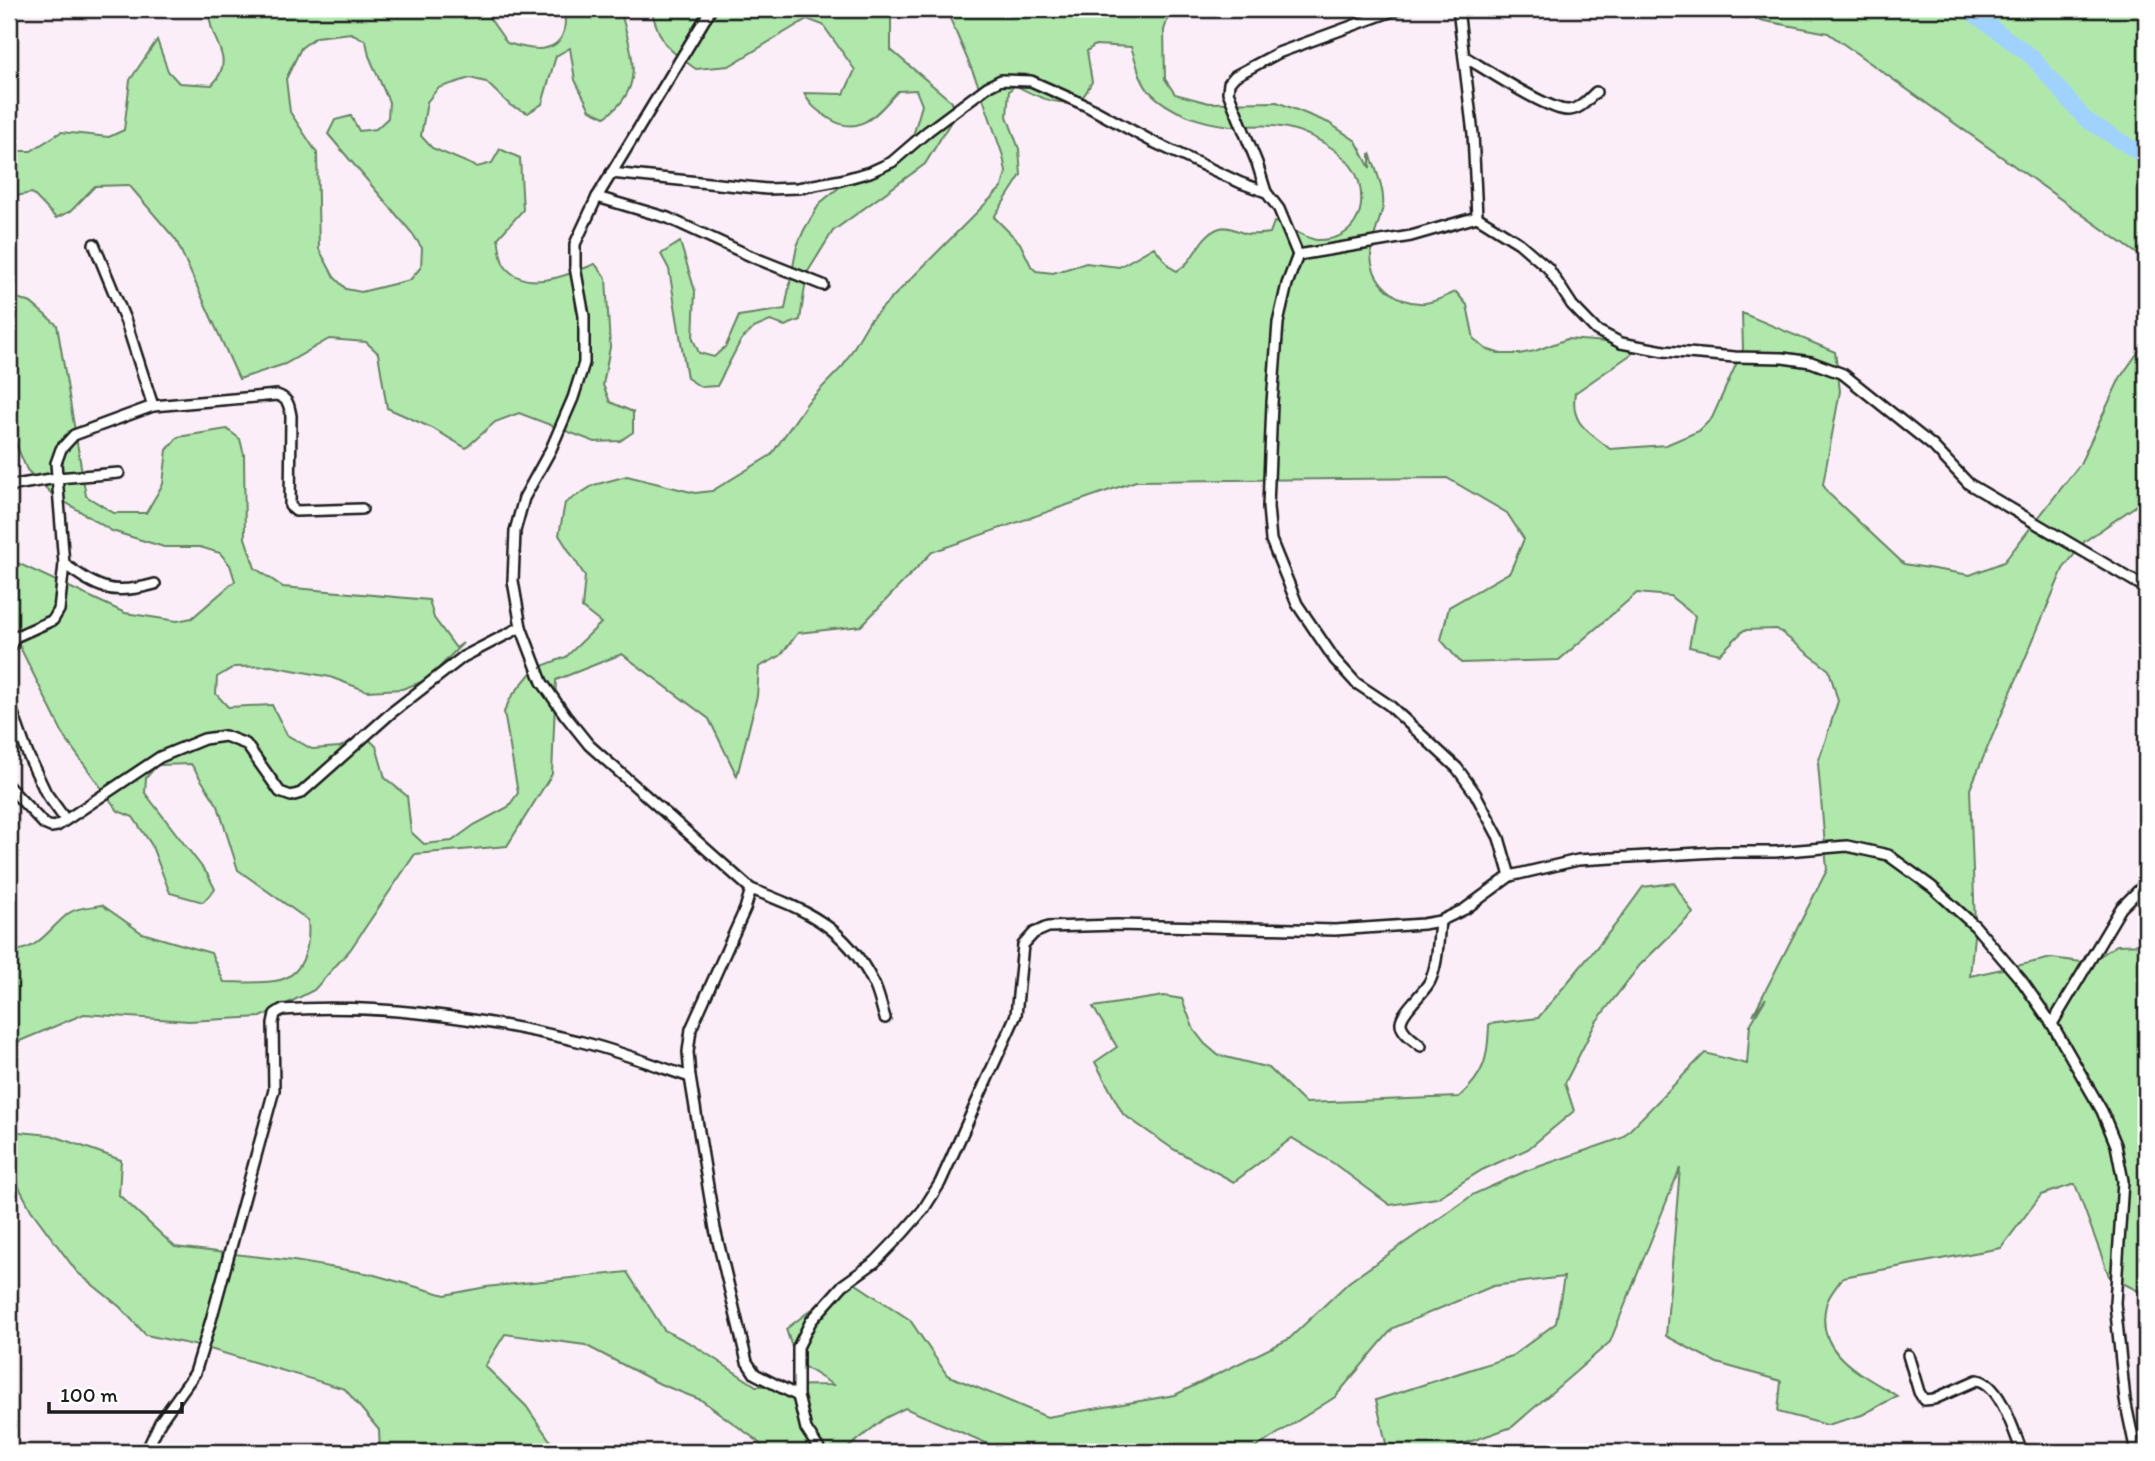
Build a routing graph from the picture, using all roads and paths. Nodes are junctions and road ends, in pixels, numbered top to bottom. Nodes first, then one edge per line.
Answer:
1 (1398, 9) edge
2 (1458, 9) edge
3 (707, 11) edge
4 (1465, 57) junction
5 (1596, 92) dead end
6 (611, 173) junction
7 (1266, 192) junction
8 (597, 197) junction
9 (1477, 217) junction
10 (94, 244) dead end
11 (1298, 254) junction
12 (823, 285) dead end
13 (153, 406) junction
14 (119, 473) dead end
15 (57, 478) junction
16 (9, 486) edge
17 (362, 509) dead end
18 (64, 564) junction
19 (155, 584) dead end
20 (2146, 588) edge
21 (521, 628) junction
22 (9, 649) edge
23 (9, 702) edge
24 (9, 787) edge
25 (65, 819) junction
26 (1510, 876) junction
27 (2146, 883) edge
28 (751, 889) junction
29 (2142, 894) edge
30 (1440, 921) junction
31 (885, 1018) dead end
32 (2053, 1024) junction
33 (1421, 1046) dead end
34 (690, 1077) junction
35 (1908, 1355) dead end
36 (798, 1396) junction
37 (146, 1452) edge
38 (821, 1452) edge
39 (2022, 1452) edge
40 (2137, 1452) edge

1 - 7 street
2 - 4 street
3 - 6 street
4 - 5 street
4 - 9 street
6 - 7 street
6 - 8 street
7 - 11 street
8 - 12 street
8 - 21 street
9 - 11 street
9 - 20 street
10 - 13 street
11 - 26 street
13 - 15 street
13 - 17 street
14 - 15 street
15 - 16 street
15 - 18 street
18 - 19 street
18 - 22 street
21 - 25 street
21 - 28 street
23 - 25 street
24 - 25 street
26 - 30 street
26 - 32 street
27 - 29 street
28 - 31 street
28 - 34 street
29 - 32 street
30 - 33 street
30 - 36 street
32 - 40 street
34 - 36 street
34 - 37 street
35 - 39 street
36 - 38 street

